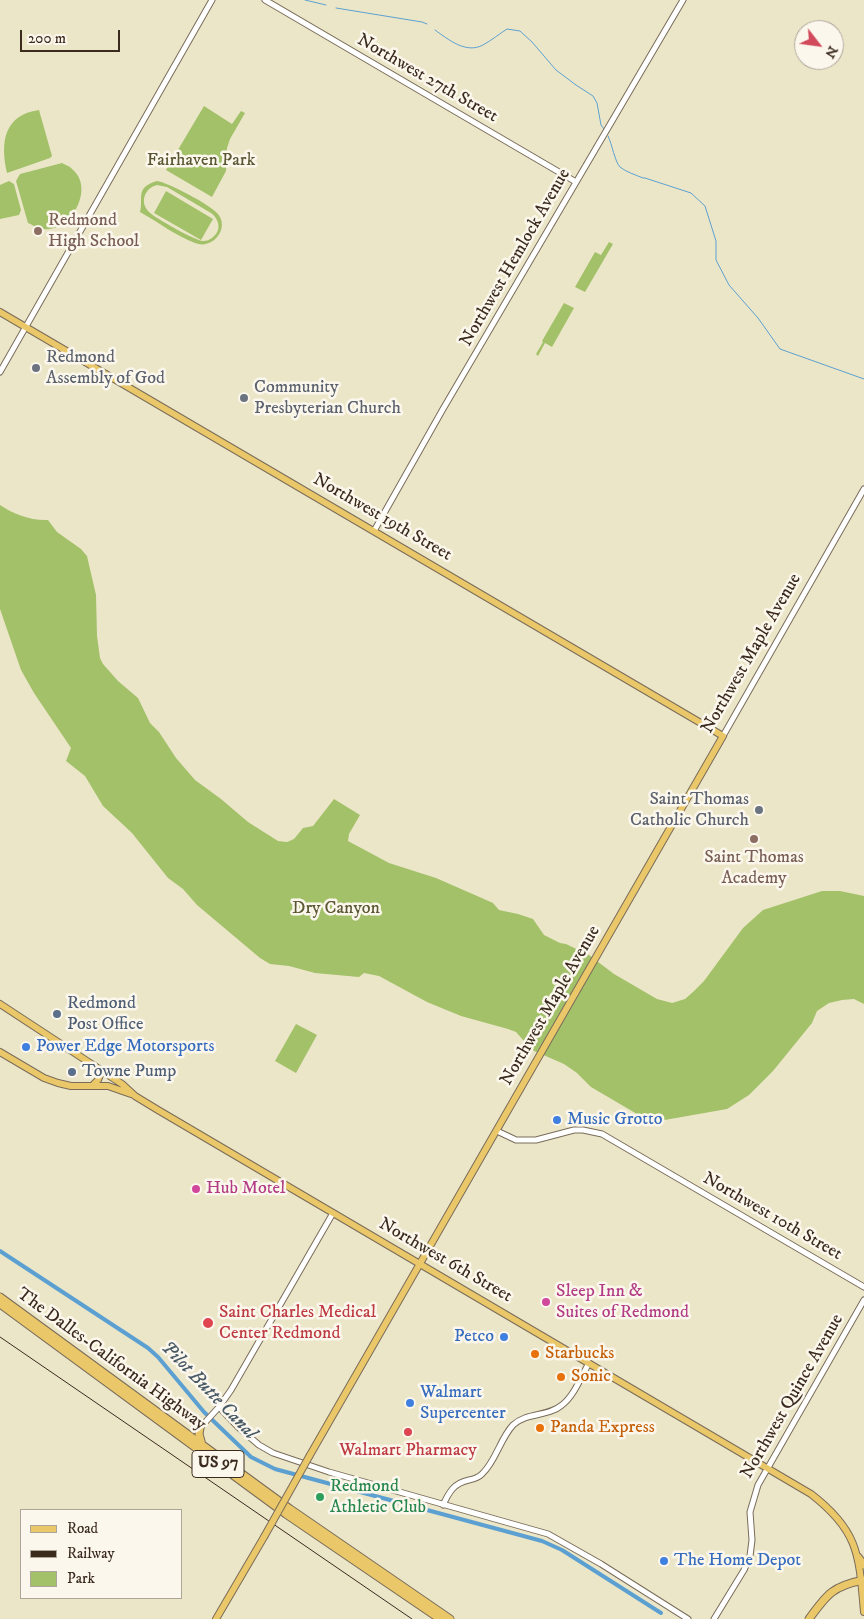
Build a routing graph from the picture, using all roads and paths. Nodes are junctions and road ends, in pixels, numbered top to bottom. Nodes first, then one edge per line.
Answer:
1 (212, 0) edge
2 (265, 0) edge
3 (683, 0) edge
4 (576, 182) junction
5 (0, 312) edge
6 (25, 327) junction
7 (0, 372) edge
8 (864, 489) edge
9 (374, 531) junction
10 (723, 736) junction
11 (0, 1004) edge
12 (0, 1052) edge
13 (95, 1066) junction
14 (93, 1085) junction
15 (135, 1096) junction
16 (497, 1131) junction
17 (333, 1213) junction
18 (420, 1264) junction
19 (864, 1287) edge
20 (0, 1297) edge
21 (864, 1300) edge
22 (0, 1304) edge
23 (589, 1363) junction
24 (219, 1407) junction
25 (203, 1425) junction
26 (184, 1432) junction
27 (202, 1445) junction
28 (768, 1469) junction
29 (443, 1505) junction
30 (858, 1557) junction
31 (864, 1565) edge
32 (863, 1580) edge
33 (864, 1612) edge
34 (216, 1619) edge
35 (440, 1619) edge
36 (450, 1619) edge
37 (688, 1619) edge
38 (714, 1619) edge
39 (809, 1619) edge

1 - 6 street
2 - 4 street, Northwest 27th Street
3 - 4 street, Northwest Hemlock Avenue
4 - 9 street, Northwest Hemlock Avenue
5 - 6 main road, Northwest 19th Street
6 - 7 street
6 - 9 main road, Northwest 19th Street
8 - 10 street, Northwest Maple Avenue
9 - 10 main road, Northwest 19th Street
10 - 16 main road, Northwest Maple Avenue
11 - 13 main road, Northwest 6th Street
12 - 14 main road
13 - 14 main road
13 - 15 main road, Northwest 6th Street
14 - 15 main road
15 - 17 main road, Northwest 6th Street
16 - 18 main road, Northwest Maple Avenue
16 - 19 street, Northwest 10th Street
17 - 18 main road, Northwest 6th Street
17 - 24 street
18 - 23 main road, Northwest 6th Street
18 - 34 main road, Northwest Maple Avenue, bridge
20 - 26 highway, The Dalles-California Highway / US 97
21 - 28 street, Northwest Quince Avenue
22 - 35 highway, The Dalles-California Highway / US 97
23 - 28 main road, Northwest 6th Street
23 - 29 street
24 - 25 street
24 - 29 street
25 - 26 highway
25 - 27 highway
26 - 27 highway, The Dalles-California Highway / US 97
27 - 36 highway, The Dalles-California Highway / US 97
28 - 30 main road, Northwest 6th Street
28 - 38 street, Northwest Quince Avenue
29 - 37 street
30 - 31 highway
30 - 32 main road, Northwest 6th Street
32 - 33 main road, Northwest 6th Street
32 - 39 highway

